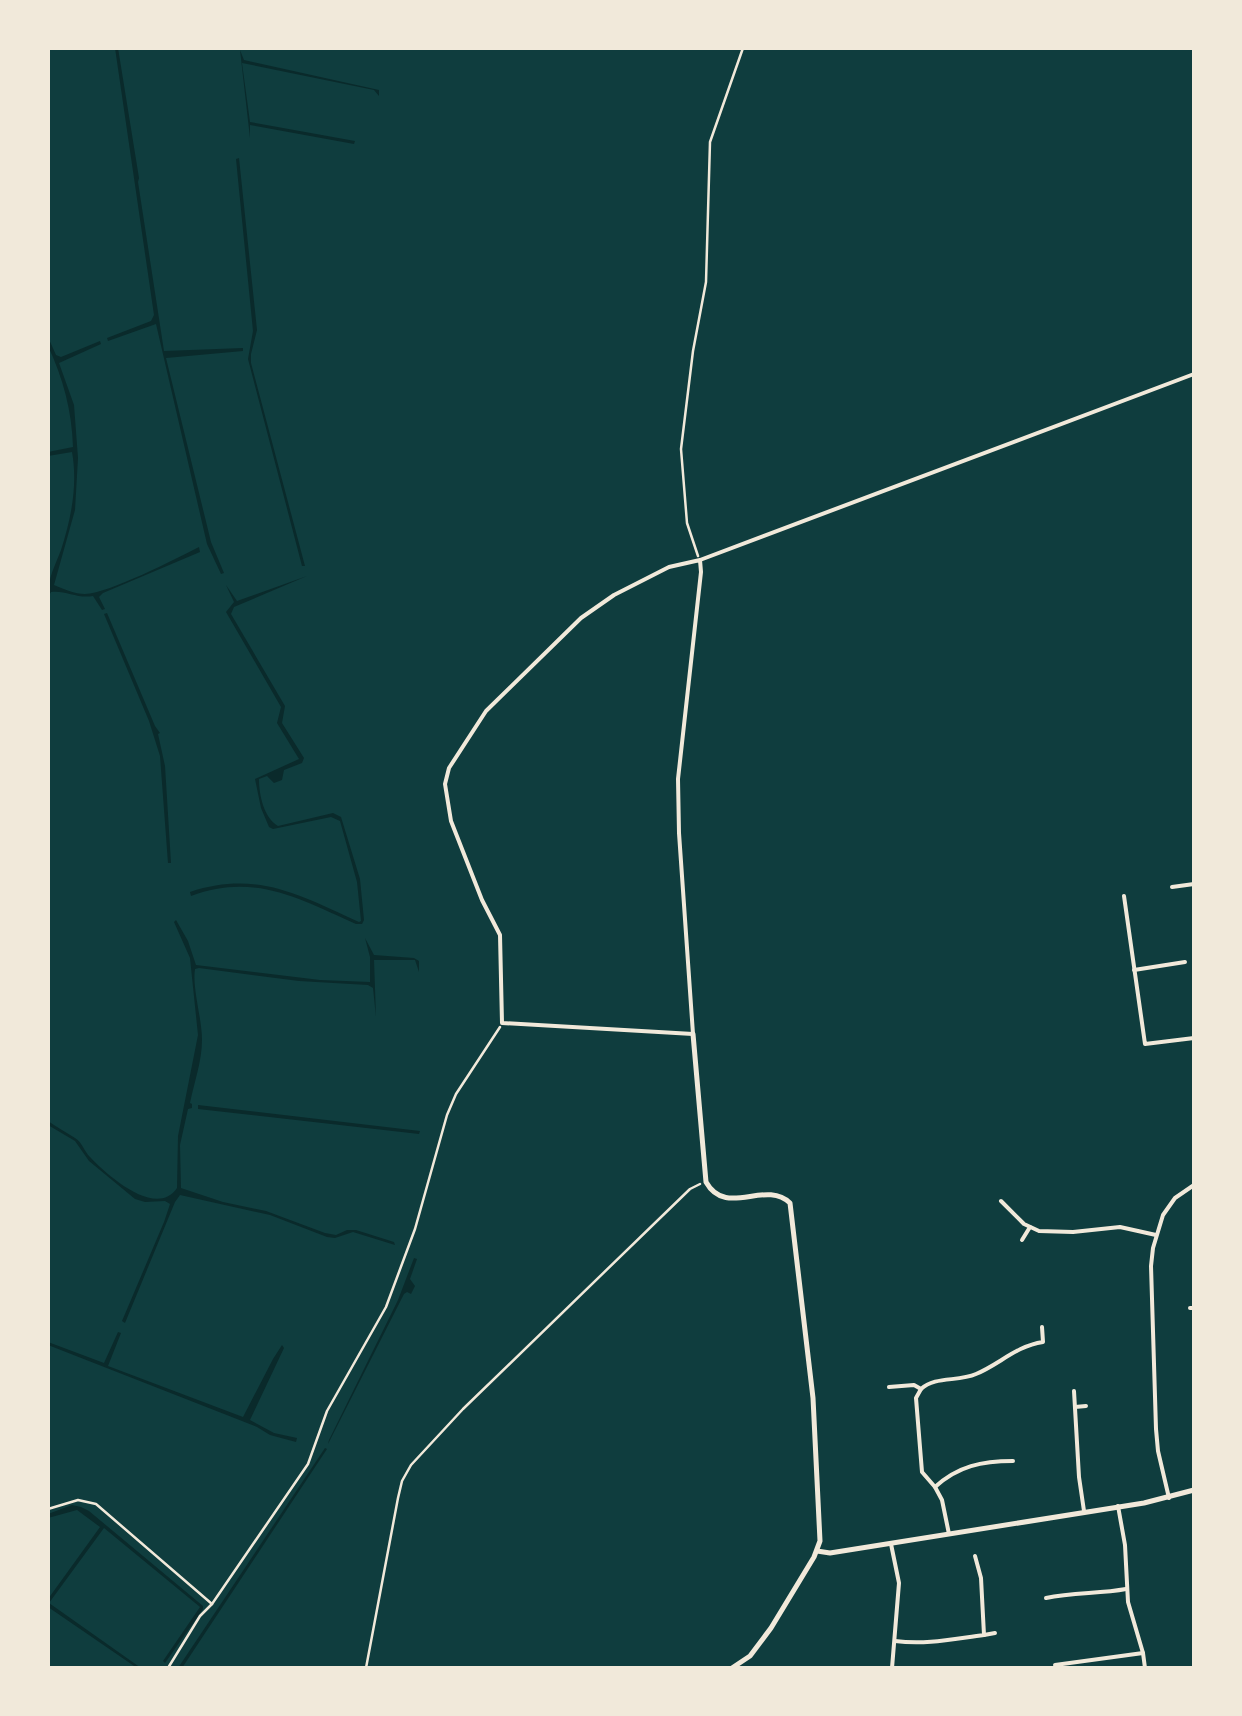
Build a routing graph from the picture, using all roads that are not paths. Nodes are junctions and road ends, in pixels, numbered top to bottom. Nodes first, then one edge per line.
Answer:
1 (1194, 374) edge
2 (700, 560) junction
3 (1194, 884) edge
4 (1172, 887) dead end
5 (1124, 896) dead end
6 (1184, 962) dead end
7 (1134, 970) junction
8 (693, 1034) junction
9 (1194, 1038) edge
10 (1194, 1185) edge
11 (1002, 1201) dead end
12 (1030, 1228) junction
13 (1156, 1235) junction
14 (1022, 1240) dead end
15 (1042, 1327) dead end
16 (889, 1387) dead end
17 (921, 1390) junction
18 (1074, 1392) dead end
19 (1086, 1406) dead end
20 (1074, 1407) junction
21 (1012, 1461) dead end
22 (935, 1486) junction
23 (1194, 1490) edge
24 (1170, 1498) junction
25 (1118, 1506) junction
26 (1084, 1512) junction
27 (949, 1534) junction
28 (891, 1543) junction
29 (817, 1551) junction
30 (974, 1556) dead end
31 (1126, 1589) junction
32 (1046, 1598) dead end
33 (995, 1633) dead end
34 (984, 1634) junction
35 (894, 1640) junction
36 (1143, 1652) junction
37 (1055, 1666) dead end
38 (732, 1668) edge
39 (892, 1668) edge
40 (1145, 1668) edge

1 - 2 street
2 - 8 street
2 - 8 street
3 - 4 street
5 - 7 street
6 - 7 street
7 - 9 street
8 - 29 street
10 - 13 street
11 - 12 street
12 - 13 street
12 - 14 street
13 - 24 street
15 - 17 street
16 - 17 street
17 - 22 street
18 - 20 street
19 - 20 street
20 - 26 street
21 - 22 street
22 - 27 street
23 - 24 street
24 - 25 street
25 - 26 street
25 - 31 street
26 - 27 street
27 - 28 street
28 - 29 street
28 - 35 street
29 - 38 street
30 - 34 street
31 - 32 street
31 - 36 street
33 - 34 street
34 - 35 street
35 - 39 street
36 - 37 street
36 - 40 street

